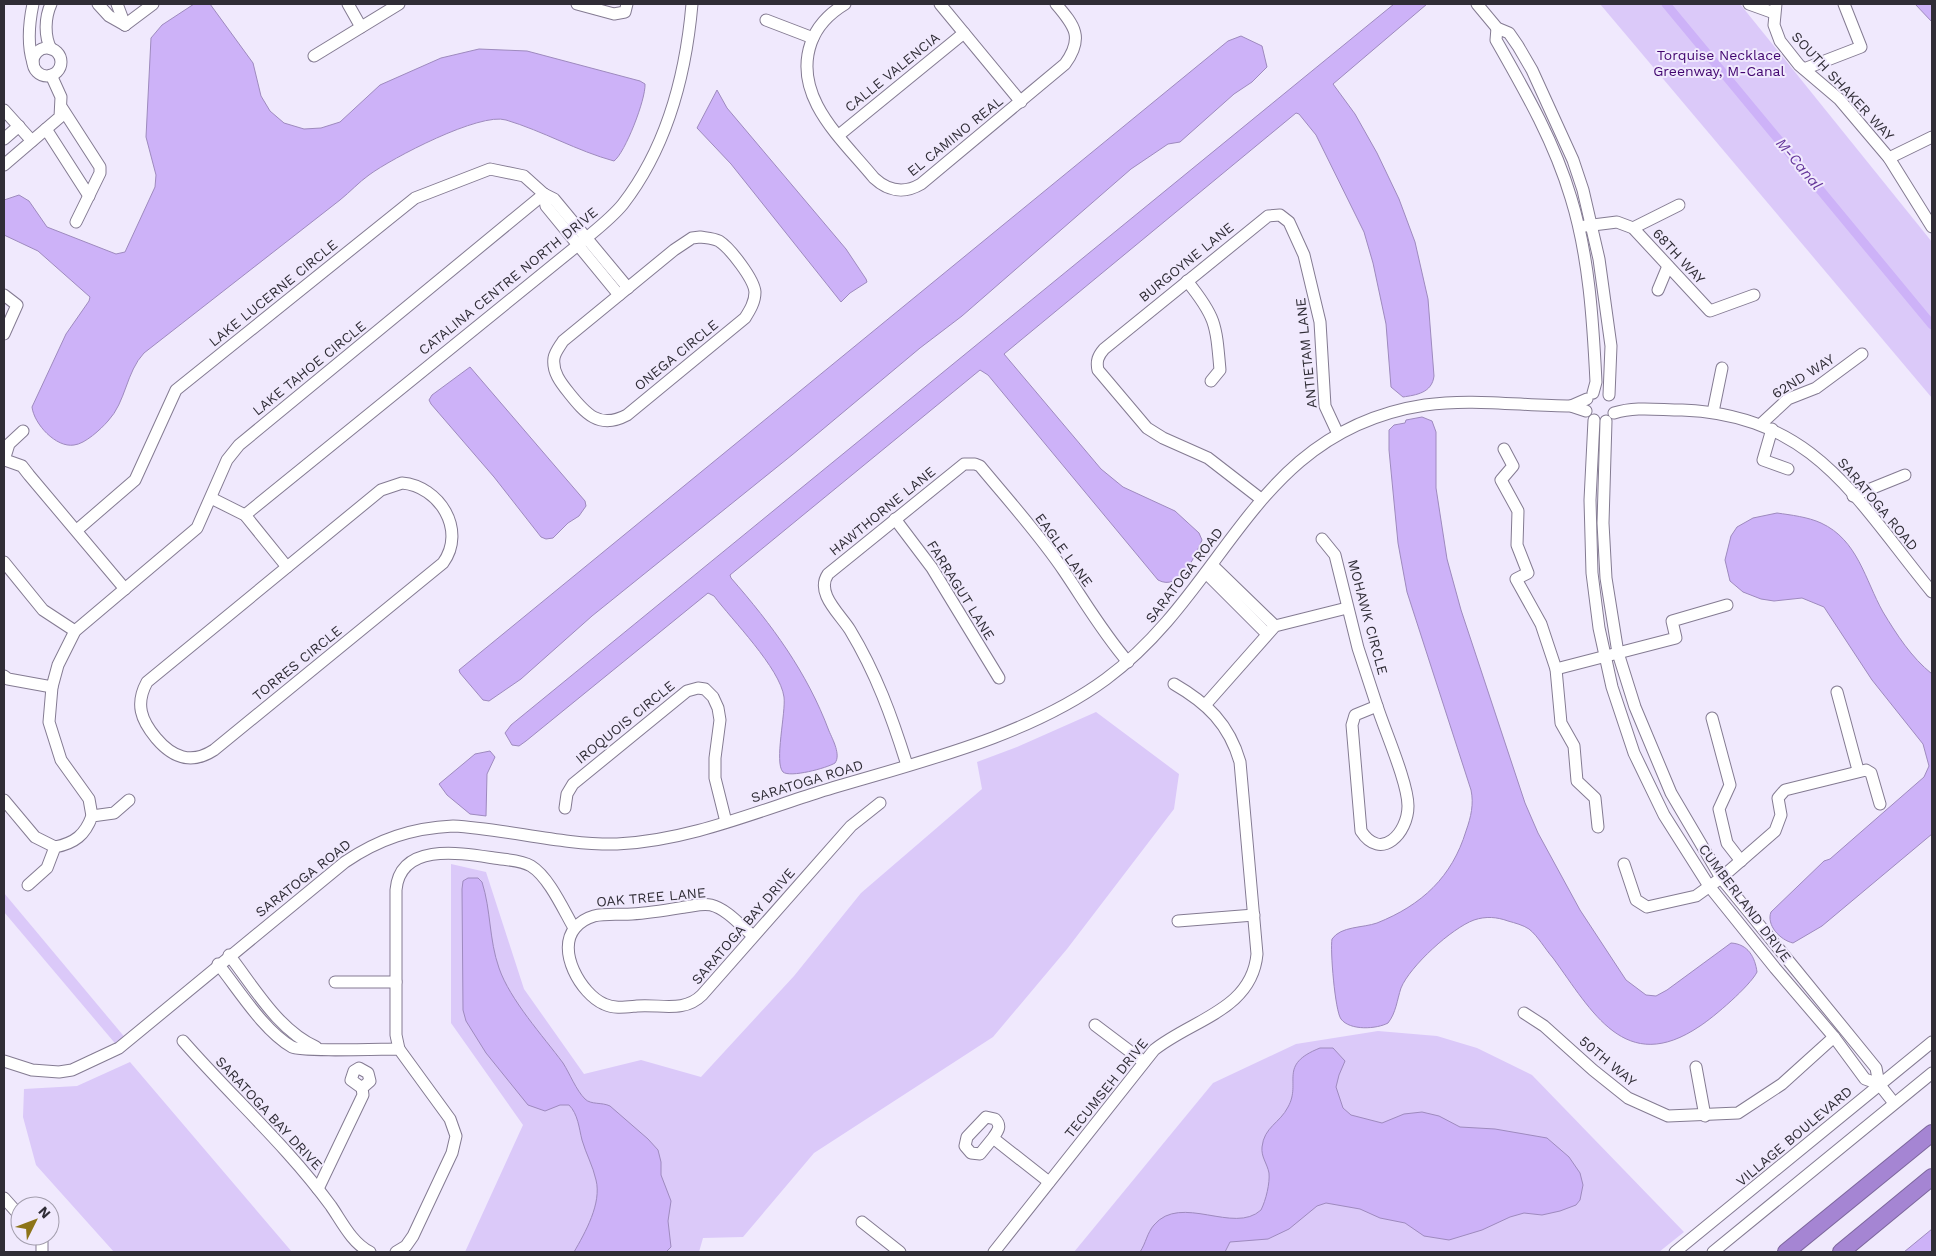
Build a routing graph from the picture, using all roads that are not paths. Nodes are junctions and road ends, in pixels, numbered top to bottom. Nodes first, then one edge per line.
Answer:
1 (98, 4) edge
2 (117, 4) edge
3 (153, 4) edge
4 (348, 4) edge
5 (399, 4) edge
6 (578, 4) edge
7 (626, 4) edge
8 (692, 4) edge
9 (845, 4) edge
10 (940, 4) edge
11 (1056, 4) edge
12 (1478, 4) edge
13 (1749, 4) edge
14 (1844, 4) edge
15 (32, 8) edge
16 (49, 8) edge
17 (1775, 8) edge
18 (766, 20) dead end
19 (125, 25) junction
20 (361, 27) junction
21 (1497, 28) junction
22 (964, 32) junction
23 (813, 38) junction
24 (52, 49) junction
25 (314, 56) dead end
26 (33, 63) junction
27 (1804, 69) junction
28 (51, 75) junction
29 (1021, 102) junction
30 (62, 108) junction
31 (4, 110) edge
32 (19, 126) junction
33 (46, 129) junction
34 (839, 134) junction
35 (1932, 137) edge
36 (4, 139) edge
37 (32, 141) junction
38 (1889, 158) junction
39 (4, 165) edge
40 (544, 194) junction
41 (88, 196) junction
42 (1679, 206) dead end
43 (1280, 215) joint
44 (76, 222) dead end
45 (1592, 225) junction
46 (1578, 227) junction
47 (1932, 227) edge
48 (1633, 228) junction
49 (587, 236) junction
50 (578, 244) junction
51 (1668, 266) junction
52 (1187, 281) junction
53 (1658, 290) dead end
54 (624, 291) junction
55 (4, 295) edge
56 (1754, 295) dead end
57 (5, 327) edge
58 (1862, 354) dead end
59 (1722, 368) dead end
60 (1211, 381) dead end
61 (1590, 396) junction
62 (1611, 397) junction
63 (1571, 406) junction
64 (1629, 408) junction
65 (1586, 411) junction
66 (1713, 412) junction
67 (1605, 418) junction
68 (1761, 424) junction
69 (1772, 429) junction
70 (23, 431) dead end
71 (1338, 434) junction
72 (1504, 449) dead end
73 (4, 460) edge
74 (970, 463) joint
75 (1788, 469) dead end
76 (1905, 475) dead end
77 (1854, 496) junction
78 (211, 498) junction
79 (1261, 499) junction
80 (245, 515) junction
81 (895, 519) junction
82 (77, 530) junction
83 (1322, 539) dead end
84 (4, 562) edge
85 (287, 567) junction
86 (1209, 569) junction
87 (1931, 587) edge
88 (125, 589) junction
89 (1727, 605) dead end
90 (1347, 608) junction
91 (1271, 630) junction
92 (75, 631) junction
93 (1618, 653) junction
94 (1606, 656) junction
95 (1128, 662) junction
96 (1556, 669) junction
97 (4, 676) edge
98 (999, 678) dead end
99 (1174, 684) dead end
100 (52, 687) junction
101 (1837, 692) dead end
102 (1206, 704) junction
103 (1377, 706) junction
104 (1712, 718) dead end
105 (907, 765) junction
106 (1858, 770) junction
107 (4, 800) edge
108 (129, 800) dead end
109 (880, 803) dead end
110 (1880, 804) dead end
111 (565, 808) dead end
112 (92, 816) junction
113 (726, 822) junction
114 (1598, 827) dead end
115 (55, 847) junction
116 (1741, 861) junction
117 (1624, 864) dead end
118 (1715, 882) junction
119 (28, 885) dead end
120 (1254, 915) junction
121 (1178, 921) dead end
122 (574, 928) junction
123 (754, 936) junction
124 (229, 955) junction
125 (218, 964) junction
126 (335, 982) dead end
127 (396, 982) junction
128 (1524, 1013) dead end
129 (1095, 1025) dead end
130 (1834, 1037) junction
131 (184, 1041) dead end
132 (1932, 1042) edge
133 (399, 1048) junction
134 (320, 1049) junction
135 (4, 1061) edge
136 (1144, 1062) junction
137 (1696, 1067) dead end
138 (1932, 1073) edge
139 (1879, 1084) junction
140 (362, 1088) dead end
141 (1894, 1103) junction
142 (1705, 1116) junction
143 (1932, 1133) edge
144 (993, 1138) dead end
145 (1932, 1177) edge
146 (1049, 1182) junction
147 (318, 1189) junction
148 (862, 1222) dead end
149 (370, 1252) edge
150 (396, 1252) edge
151 (900, 1252) edge
152 (994, 1252) edge
153 (1675, 1252) edge
154 (1713, 1252) edge
155 (1786, 1252) edge
156 (1841, 1252) edge

1 - 19 street
2 - 19 street
3 - 19 street
4 - 20 street
5 - 20 street
6 - 7 street
8 - 49 street, CATALINA CENTRE NORTH DRIVE
9 - 23 street, EL CAMINO REAL
10 - 22 street
11 - 29 street, EL CAMINO REAL
12 - 21 street, CUMBERLAND DRIVE
13 - 17 street
14 - 27 street
15 - 16 street
15 - 26 street
16 - 24 street
17 - 27 street, SOUTH SHAKER WAY
18 - 23 street
20 - 25 street
21 - 45 street, CUMBERLAND DRIVE
21 - 46 street, CUMBERLAND DRIVE
22 - 29 street
22 - 34 street, CALLE VALENCIA
23 - 34 street, EL CAMINO REAL
24 - 26 street
24 - 28 street
26 - 28 street
27 - 38 street, SOUTH SHAKER WAY
28 - 30 street
29 - 34 street, EL CAMINO REAL
30 - 33 street
30 - 41 street
31 - 32 street
32 - 36 street
32 - 37 street
33 - 37 street
33 - 41 street
35 - 38 street
37 - 39 street
38 - 47 street, SOUTH SHAKER WAY
40 - 49 street, LAKE LUCERNE CIRCLE
40 - 50 street, LAKE LUCERNE CIRCLE
40 - 78 street, LAKE TAHOE CIRCLE
40 - 82 street, LAKE LUCERNE CIRCLE
41 - 44 street
42 - 48 street
43 - 52 street, BURGOYNE LANE
43 - 71 street, ANTIETAM LANE
45 - 46 street, 68TH WAY
45 - 48 street, 68TH WAY
45 - 62 street, CUMBERLAND DRIVE
46 - 61 street, CUMBERLAND DRIVE
48 - 51 street, 68TH WAY
49 - 50 street, CATALINA CENTRE NORTH DRIVE
49 - 54 street
50 - 54 street
50 - 80 street, CATALINA CENTRE NORTH DRIVE
51 - 53 street
51 - 56 street, 68TH WAY
52 - 60 street
52 - 79 street, BURGOYNE LANE
54 - 54 street, ONEGA CIRCLE
55 - 57 street
58 - 68 street, 62ND WAY
59 - 66 street
61 - 62 street
61 - 63 street, SARATOGA ROAD
61 - 65 street, CUMBERLAND DRIVE
62 - 64 street, SARATOGA ROAD
62 - 67 street, CUMBERLAND DRIVE
63 - 65 street, SARATOGA ROAD
63 - 71 street, SARATOGA ROAD
64 - 66 street, SARATOGA ROAD
64 - 67 street, SARATOGA ROAD
65 - 67 street
66 - 68 street, SARATOGA ROAD
67 - 93 street, CUMBERLAND DRIVE
67 - 94 street, CUMBERLAND DRIVE
68 - 69 street, SARATOGA ROAD
69 - 75 street
69 - 77 street, SARATOGA ROAD
70 - 73 street
71 - 79 street, SARATOGA ROAD
72 - 96 street
73 - 82 street
74 - 81 street, HAWTHORNE LANE
74 - 95 street, EAGLE LANE
76 - 77 street
77 - 87 street, SARATOGA ROAD
78 - 80 street
78 - 88 street, LAKE TAHOE CIRCLE
79 - 86 street, SARATOGA ROAD
80 - 85 street
81 - 98 street, FARRAGUT LANE
81 - 105 street, HAWTHORNE LANE
82 - 88 street
83 - 90 street, MOHAWK CIRCLE
84 - 92 street
85 - 85 street, TORRES CIRCLE
86 - 91 street
86 - 95 street, SARATOGA ROAD
88 - 92 street, LAKE TAHOE CIRCLE
89 - 93 street
90 - 91 street
90 - 103 street, MOHAWK CIRCLE
91 - 102 street
92 - 100 street, LAKE TAHOE CIRCLE
93 - 94 street
93 - 118 street, CUMBERLAND DRIVE
94 - 96 street
94 - 118 street, CUMBERLAND DRIVE
95 - 105 street, SARATOGA ROAD
96 - 114 street
97 - 100 street
99 - 102 street, TECUMSEH DRIVE
100 - 112 street, LAKE TAHOE CIRCLE
101 - 106 street
102 - 120 street, TECUMSEH DRIVE
103 - 103 street, MOHAWK CIRCLE
104 - 116 street
105 - 113 street, SARATOGA ROAD
106 - 110 street
106 - 116 street
107 - 115 street
108 - 112 street
109 - 123 street, SARATOGA BAY DRIVE
111 - 113 street, IROQUOIS CIRCLE
112 - 115 street
113 - 124 street, SARATOGA ROAD
115 - 119 street
116 - 118 street
117 - 118 street
118 - 130 street, CUMBERLAND DRIVE
118 - 139 street, CUMBERLAND DRIVE
120 - 121 street
120 - 136 street, TECUMSEH DRIVE
122 - 123 street, OAK TREE LANE
122 - 123 street, SARATOGA BAY DRIVE
122 - 127 street
124 - 125 street, SARATOGA ROAD
124 - 134 street
125 - 134 street
125 - 135 street, SARATOGA ROAD
126 - 127 street
127 - 133 street
128 - 142 street, 50TH WAY
129 - 136 street
130 - 139 street, CUMBERLAND DRIVE
130 - 142 street, 50TH WAY
131 - 147 street, SARATOGA BAY DRIVE
132 - 139 street, VILLAGE BOULEVARD
133 - 134 street
133 - 150 street
136 - 146 street, TECUMSEH DRIVE
137 - 142 street
138 - 141 street
139 - 141 street, CUMBERLAND DRIVE
139 - 153 street, VILLAGE BOULEVARD
140 - 147 street
141 - 154 street
143 - 155 highway
144 - 146 street
145 - 156 highway
146 - 152 street, TECUMSEH DRIVE
147 - 149 street, SARATOGA BAY DRIVE
148 - 151 street

